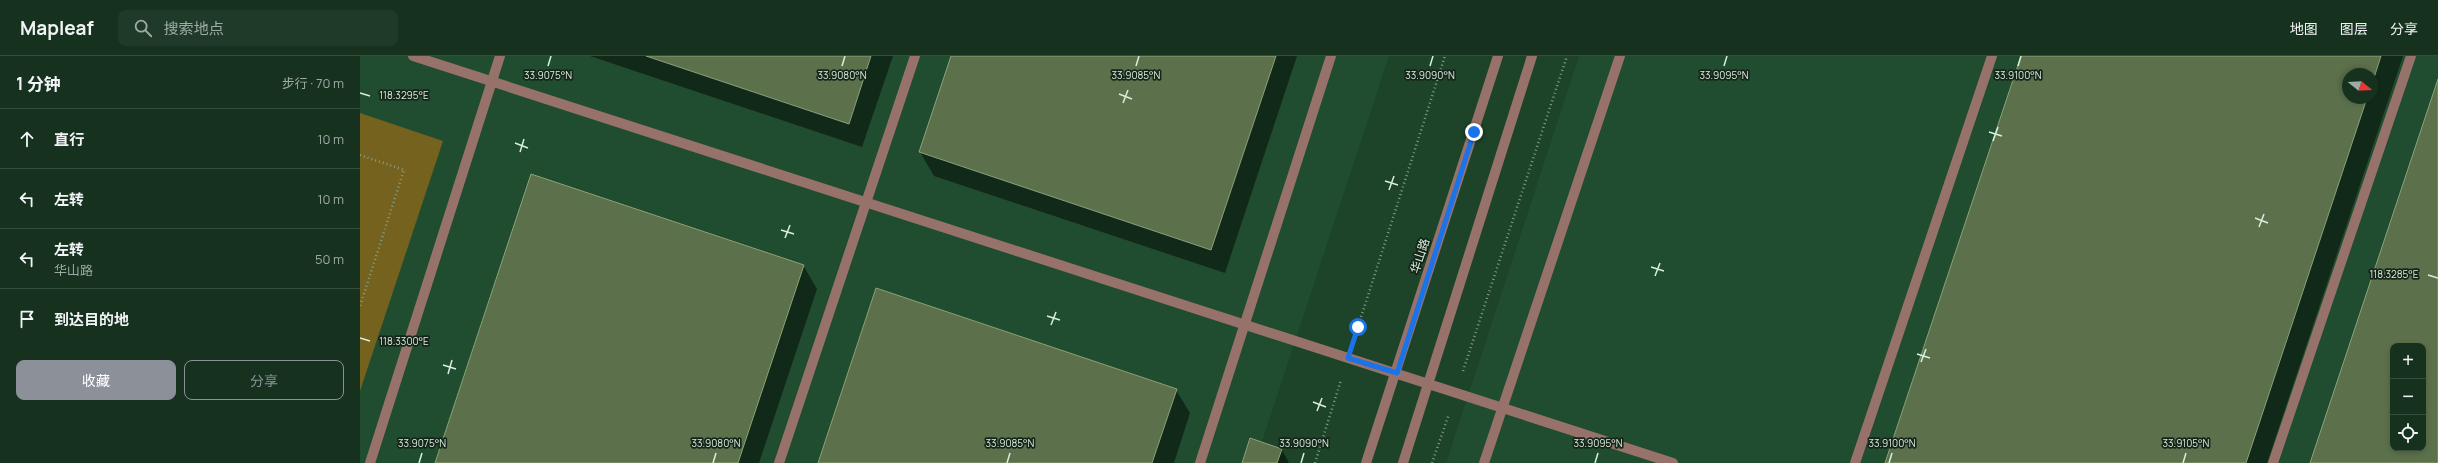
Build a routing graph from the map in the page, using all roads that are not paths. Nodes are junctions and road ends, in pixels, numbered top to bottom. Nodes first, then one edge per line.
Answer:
1 (413, 56) edge
2 (500, 56) edge
3 (915, 56) edge
4 (1331, 56) edge
5 (1498, 56) edge
6 (1532, 56) edge
7 (1620, 56) edge
8 (1992, 56) edge
9 (2411, 56) edge
10 (491, 81) junction
11 (866, 202) junction
12 (1243, 324) junction
13 (1397, 373) junction
14 (1429, 384) junction
15 (1502, 408) junction
16 (370, 463) edge
17 (779, 463) edge
18 (1200, 463) edge
19 (1366, 463) edge
20 (1403, 463) edge
21 (1484, 463) edge
22 (1673, 463) edge
23 (1855, 463) edge
24 (2273, 463) edge

1 - 10 street
2 - 10 street
3 - 11 street
4 - 12 street
5 - 13 street, 华山路
6 - 14 street
7 - 15 street
8 - 23 street
9 - 24 street
10 - 11 street
10 - 16 street
11 - 12 street
11 - 17 street
12 - 13 street
12 - 18 street
13 - 14 street
13 - 19 street, 华山路
14 - 15 street
14 - 20 street
15 - 21 street
15 - 22 street

